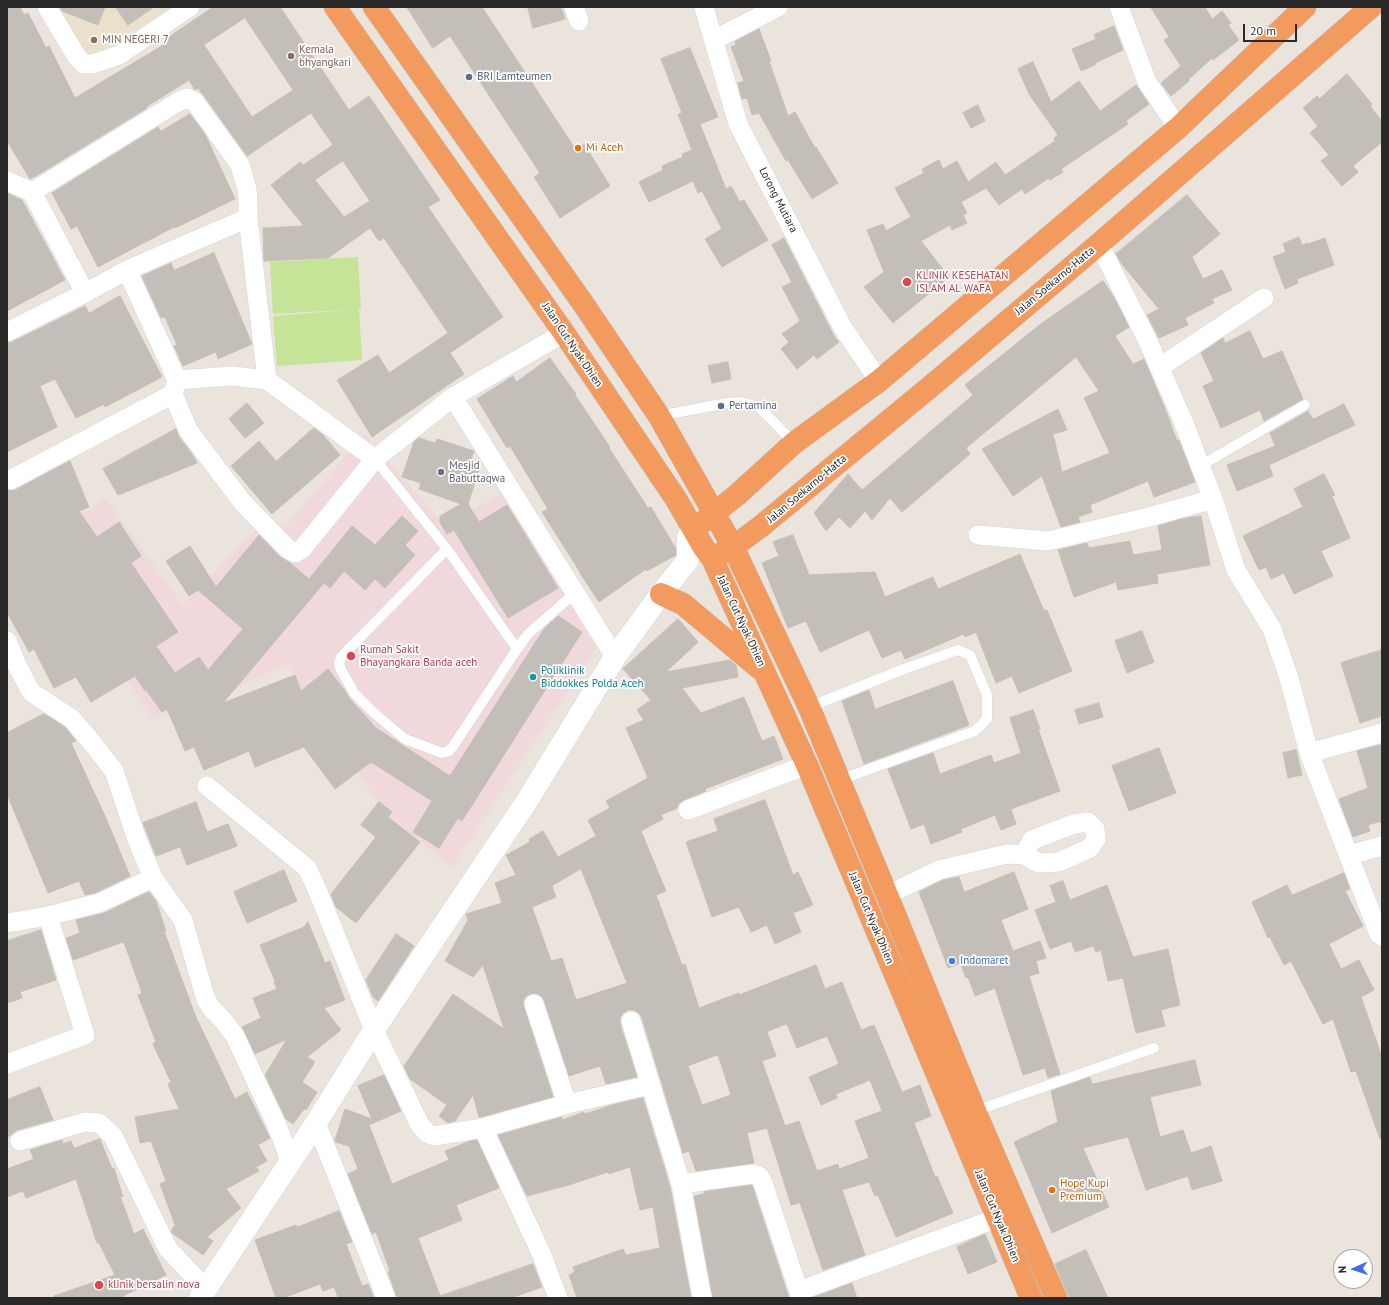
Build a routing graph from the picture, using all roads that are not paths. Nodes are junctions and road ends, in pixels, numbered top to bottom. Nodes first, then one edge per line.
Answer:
1 (47, 7) edge
2 (190, 7) edge
3 (336, 7) edge
4 (374, 7) edge
5 (704, 7) edge
6 (778, 7) edge
7 (1119, 7) edge
8 (1305, 7) edge
9 (1371, 7) edge
10 (714, 40) junction
11 (1178, 128) junction
12 (8, 182) edge
13 (32, 192) junction
14 (248, 218) junction
15 (1099, 244) junction
16 (127, 270) junction
17 (85, 293) junction
18 (1264, 298) dead end
19 (7, 332) edge
20 (564, 333) junction
21 (1160, 367) junction
22 (267, 380) junction
23 (879, 381) junction
24 (175, 387) junction
25 (453, 397) junction
26 (1305, 405) dead end
27 (659, 416) junction
28 (794, 443) junction
29 (375, 459) junction
30 (1200, 466) junction
31 (10, 480) dead end
32 (1213, 499) junction
33 (713, 513) junction
34 (693, 529) junction
35 (978, 536) dead end
36 (733, 547) junction
37 (447, 549) junction
38 (712, 558) junction
39 (688, 560) junction
40 (576, 592) junction
41 (661, 594) junction
42 (7, 641) edge
43 (517, 649) junction
44 (615, 657) junction
45 (764, 672) junction
46 (809, 707) junction
47 (1382, 733) edge
48 (1309, 753) junction
49 (807, 765) junction
50 (839, 780) junction
51 (207, 786) dead end
52 (688, 810) dead end
53 (1382, 846) edge
54 (1024, 855) dead end
55 (1349, 855) junction
56 (153, 878) junction
57 (887, 895) junction
58 (48, 916) junction
59 (7, 923) edge
60 (1382, 936) edge
61 (534, 1004) dead end
62 (632, 1021) dead end
63 (374, 1030) junction
64 (1154, 1048) dead end
65 (7, 1064) edge
66 (650, 1085) junction
67 (568, 1104) junction
68 (975, 1111) junction
69 (316, 1123) junction
70 (482, 1128) junction
71 (20, 1141) dead end
72 (291, 1162) junction
73 (681, 1184) junction
74 (998, 1218) junction
75 (203, 1293) edge
76 (800, 1294) edge
77 (386, 1298) edge
78 (558, 1298) edge
79 (702, 1298) edge
80 (1031, 1298) edge
81 (1056, 1298) edge

1 - 2 street
3 - 20 highway, Jalan Cut Nyak Dhien
4 - 27 highway, Jalan Cut Nyak Dhien
5 - 10 street, Lorong Mutiara
6 - 10 street
7 - 11 street
8 - 11 highway
9 - 15 highway, Jalan Soekarno-Hatta
10 - 23 street, Lorong Mutiara
11 - 23 highway
12 - 13 street
13 - 14 street
13 - 17 street
14 - 16 street
14 - 22 street
15 - 21 street
15 - 36 highway, Jalan Soekarno-Hatta
16 - 17 street
16 - 24 street
17 - 19 street
18 - 21 street
20 - 25 street
20 - 34 highway, Jalan Cut Nyak Dhien
21 - 30 street
22 - 24 street
22 - 29 street
23 - 28 highway
24 - 29 street
24 - 31 street
25 - 29 street
25 - 40 street
26 - 30 lane
27 - 28 lane
27 - 33 highway, Jalan Cut Nyak Dhien
28 - 33 highway
29 - 37 lane
30 - 32 street
32 - 35 street
32 - 48 street
33 - 34 highway
33 - 36 highway, Jalan Cut Nyak Dhien
34 - 38 highway, Jalan Cut Nyak Dhien
34 - 39 main road
36 - 38 highway, Jalan Soekarno-Hatta
36 - 46 highway, Jalan Cut Nyak Dhien
37 - 43 lane
37 - 43 lane
38 - 39 main road
38 - 45 highway, Jalan Cut Nyak Dhien
39 - 41 main road
40 - 43 lane
40 - 44 street
41 - 44 main road
41 - 45 highway
42 - 56 street
44 - 63 main road
45 - 49 highway, Jalan Cut Nyak Dhien
46 - 50 highway, Jalan Cut Nyak Dhien
46 - 50 lane
47 - 48 street
48 - 55 street
49 - 52 street
49 - 74 highway, Jalan Cut Nyak Dhien
50 - 57 highway, Jalan Cut Nyak Dhien
51 - 63 street
53 - 55 street
54 - 57 street
55 - 60 street
56 - 58 street
56 - 72 street
57 - 68 highway, Jalan Cut Nyak Dhien
58 - 59 street
58 - 65 street
61 - 67 street
62 - 66 street
63 - 69 main road
63 - 70 street
64 - 68 lane
66 - 67 street
66 - 73 street
67 - 70 street
68 - 81 highway, Jalan Cut Nyak Dhien
69 - 72 main road
69 - 77 street
70 - 78 street
71 - 75 street
72 - 75 main road
73 - 76 street
73 - 79 street
74 - 76 street
74 - 80 highway, Jalan Cut Nyak Dhien

